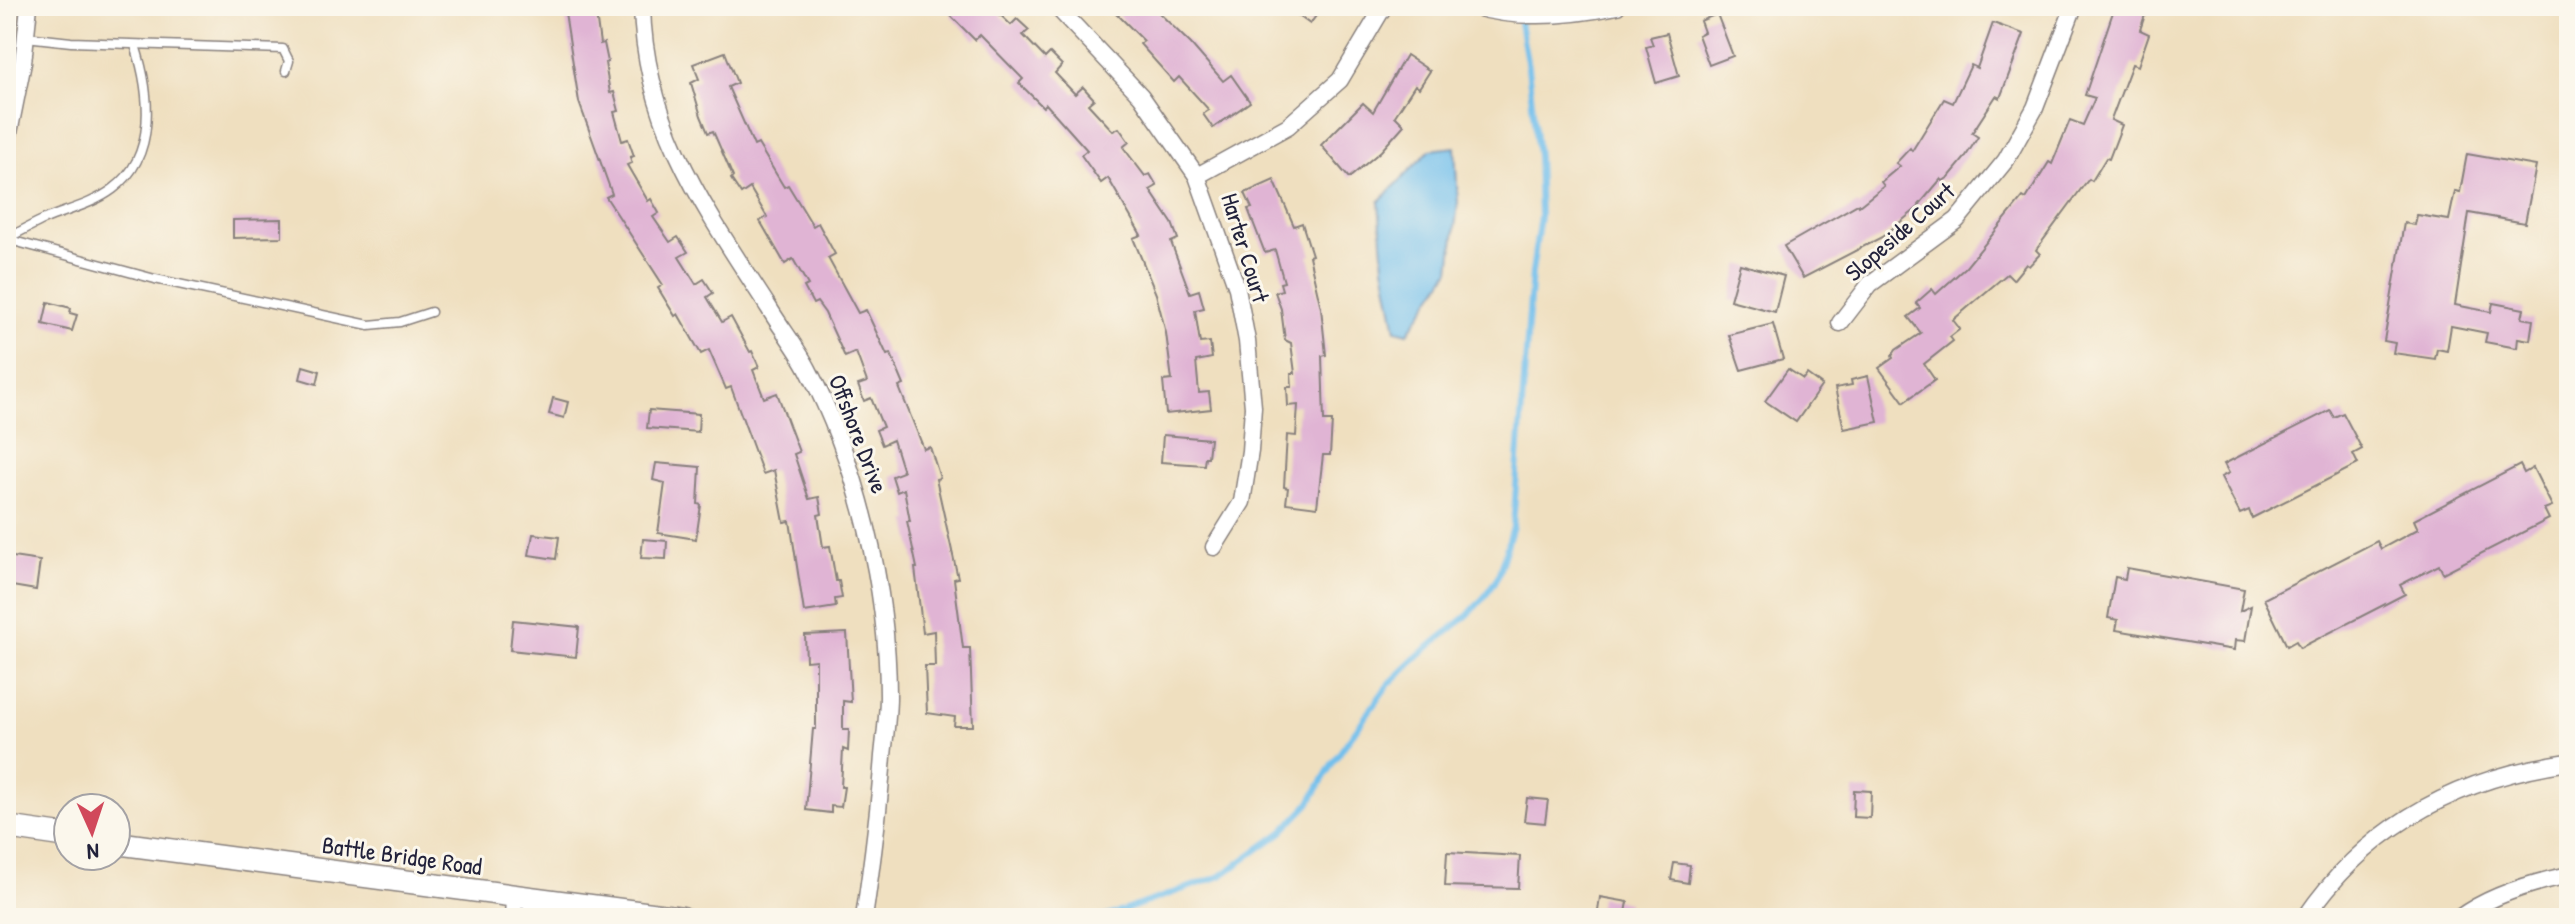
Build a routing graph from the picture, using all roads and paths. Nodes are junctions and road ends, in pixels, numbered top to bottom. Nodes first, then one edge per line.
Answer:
1 (29, 6) edge
2 (642, 6) edge
3 (1056, 6) edge
4 (1384, 6) edge
5 (1472, 6) edge
6 (1617, 6) edge
7 (2074, 6) edge
8 (26, 37) junction
9 (135, 45) junction
10 (286, 71) dead end
11 (6, 148) edge
12 (1197, 176) junction
13 (6, 239) edge
14 (431, 312) dead end
15 (1840, 323) dead end
16 (1214, 547) dead end
17 (2569, 762) edge
18 (6, 827) edge
19 (52, 834) edge
20 (132, 846) edge
21 (2569, 875) edge
22 (514, 907) edge
23 (682, 918) edge
24 (864, 918) edge
25 (2305, 918) edge
26 (2459, 918) edge

1 - 8 street
2 - 24 street, Offshore Drive
3 - 12 street, Harter Court
4 - 12 street
5 - 6 street
7 - 15 street, Slopeside Court
8 - 9 lane
8 - 11 street
9 - 10 lane
9 - 13 lane
12 - 16 street, Harter Court
13 - 14 lane
17 - 25 street
18 - 19 street
20 - 22 street, Battle Bridge Road
21 - 26 street
22 - 23 street, Battle Bridge Road

